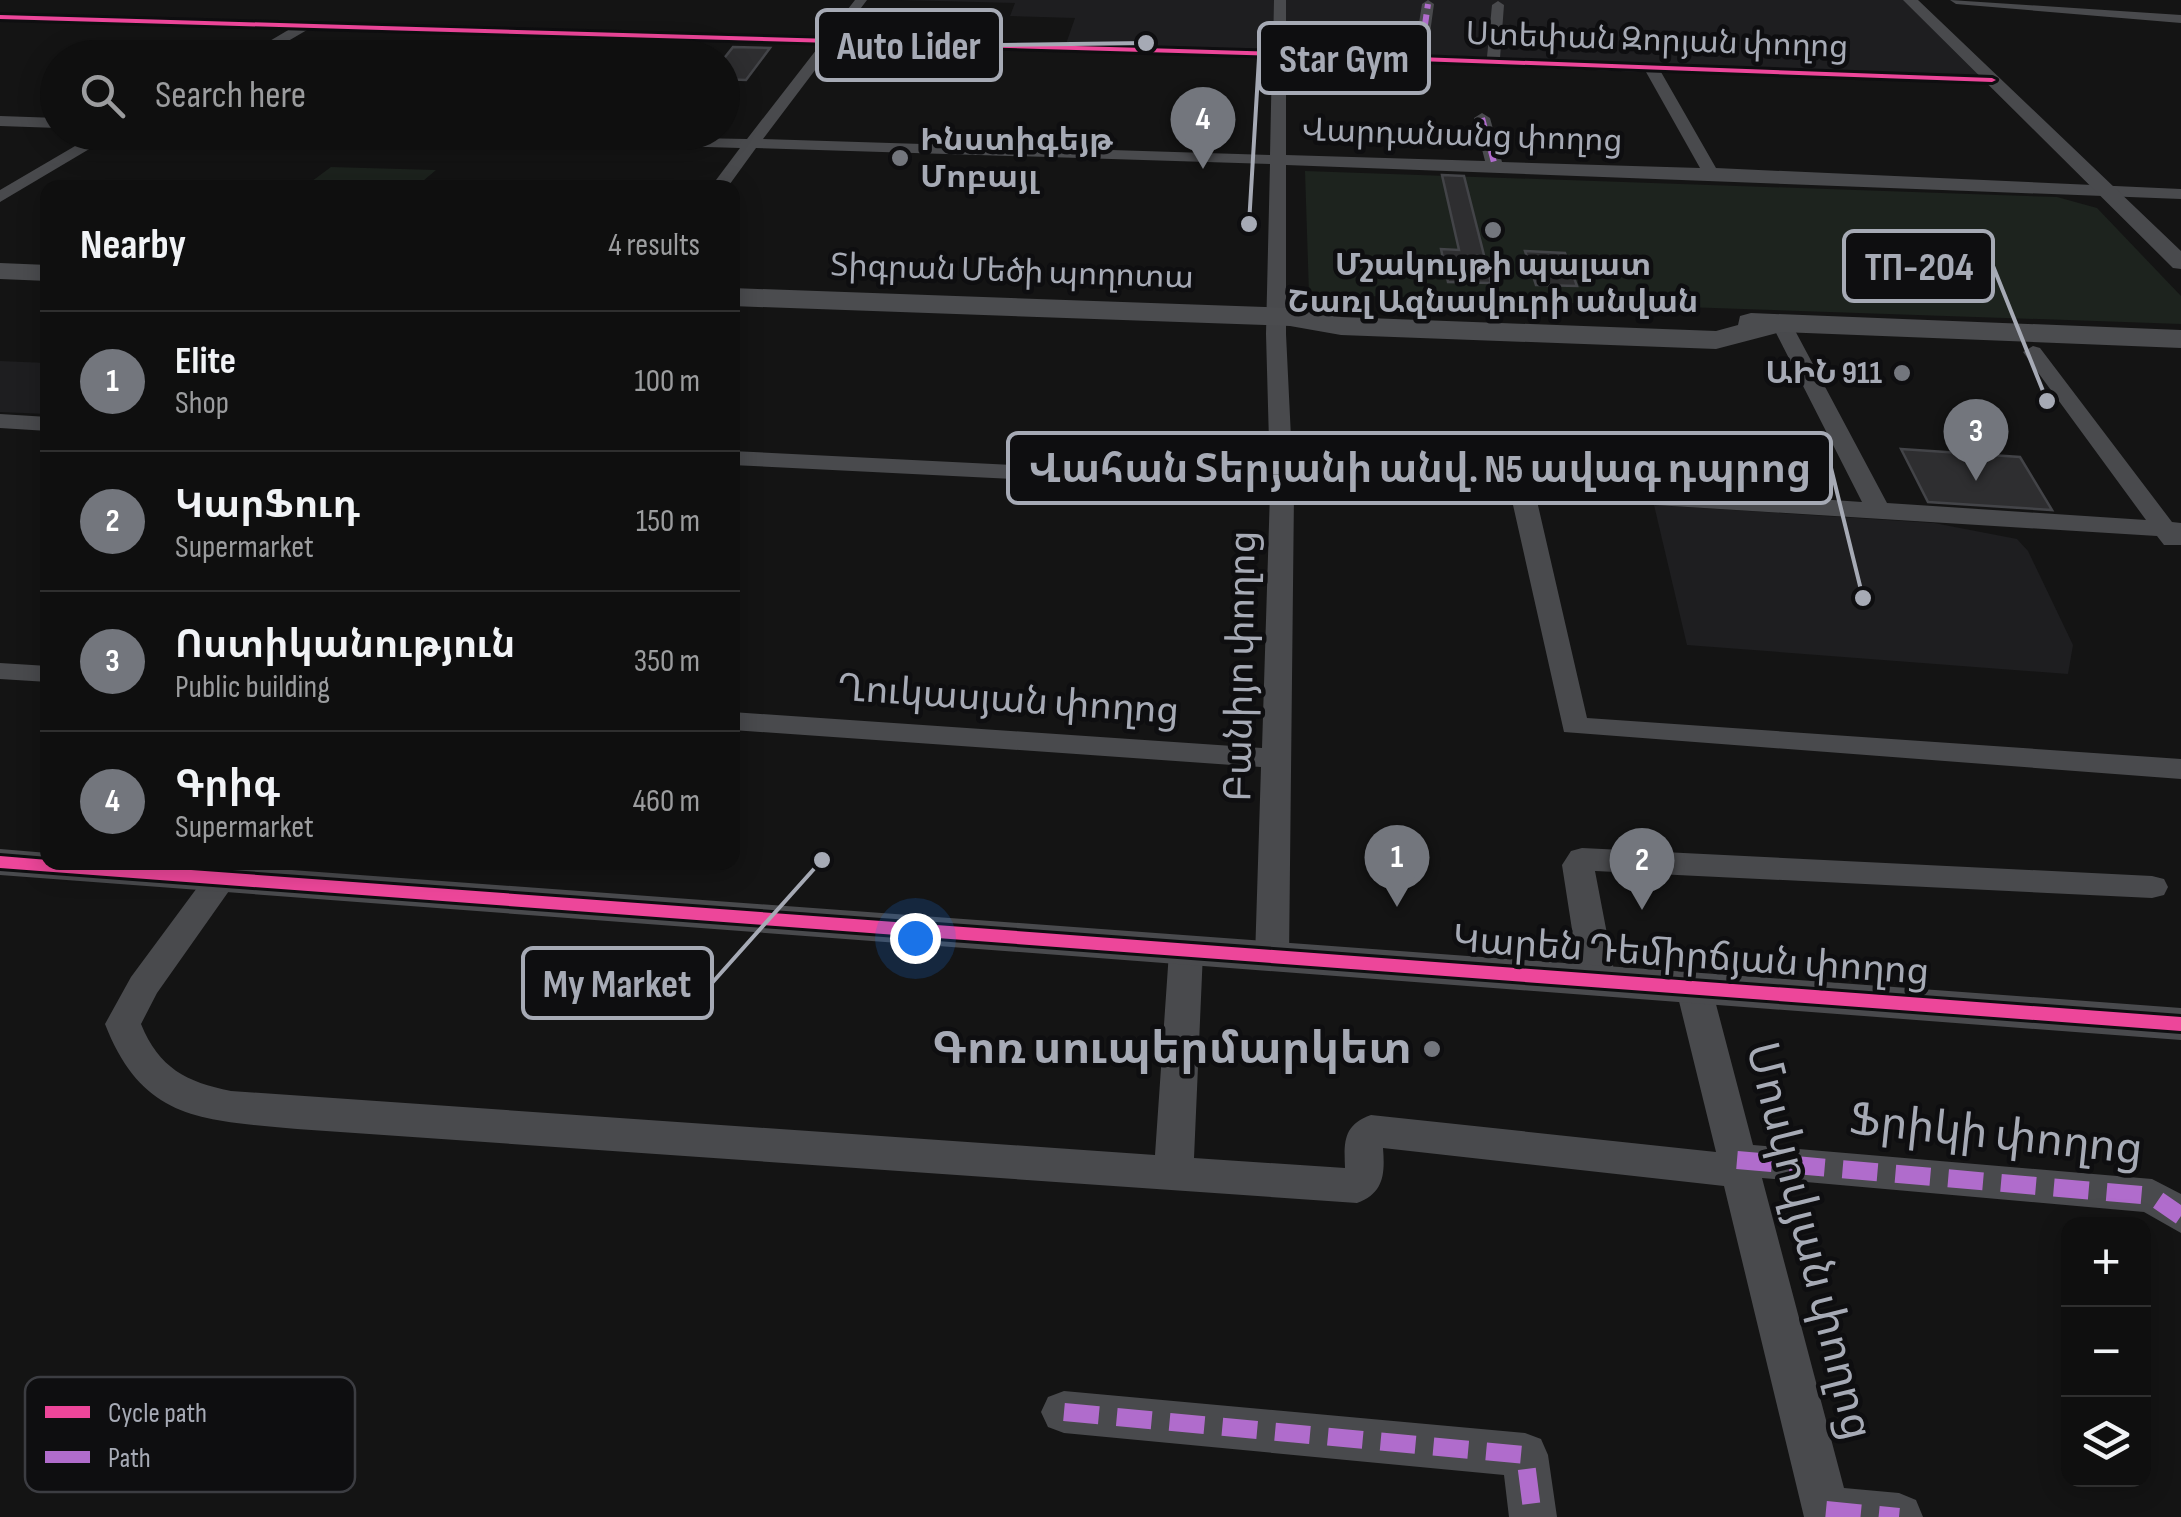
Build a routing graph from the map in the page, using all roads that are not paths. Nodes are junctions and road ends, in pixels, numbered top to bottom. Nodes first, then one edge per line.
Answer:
1 (861, 0) edge
2 (1280, 0) edge
3 (1910, 0) edge
4 (1956, 0) edge
5 (1428, 4) dead end
6 (1498, 5) dead end
7 (0, 17) edge
8 (2181, 19) edge
9 (307, 26) junction
10 (281, 40) edge
11 (829, 41) junction
12 (1282, 54) junction
13 (1420, 59) junction
14 (1493, 62) junction
15 (1652, 69) junction
16 (1992, 80) junction
17 (1482, 118) dead end
18 (0, 121) edge
19 (40, 122) edge
20 (740, 145) edge
21 (751, 145) junction
22 (81, 150) edge
23 (1279, 160) junction
24 (1495, 167) junction
25 (1712, 174) junction
26 (724, 180) edge
27 (2102, 190) junction
28 (2181, 194) edge
29 (0, 197) edge
30 (2181, 263) edge
31 (0, 271) edge
32 (40, 273) edge
33 (740, 297) edge
34 (1284, 317) junction
35 (1781, 322) junction
36 (2181, 339) edge
37 (2032, 352) dead end
38 (0, 421) edge
39 (40, 424) edge
40 (740, 458) edge
41 (1282, 486) junction
42 (1524, 498) junction
43 (1877, 508) junction
44 (2173, 530) edge
45 (2181, 550) edge
46 (0, 670) edge
47 (40, 673) edge
48 (740, 722) edge
49 (1277, 759) junction
50 (2181, 769) edge
51 (0, 862) edge
52 (40, 864) edge
53 (135, 870) edge
54 (202, 874) edge
55 (2152, 886) dead end
56 (1186, 952) junction
57 (1272, 958) junction
58 (1598, 981) junction
59 (1694, 989) junction
60 (2181, 1024) edge
61 (1738, 1165) junction
62 (1174, 1173) junction
63 (2181, 1216) edge
64 (1064, 1412) dead end
65 (1827, 1514) edge
66 (1532, 1517) edge
67 (1900, 1517) edge

1 - 11 street
2 - 12 street, Բանիյո փողոց
3 - 16 street
4 - 8 street
5 - 13 street
6 - 14 street
7 - 9 street, Ստեփան Զորյան փողոց
9 - 10 street
9 - 11 street, Ստեփան Զորյան փողոց
11 - 12 street, Ստեփան Զորյան փողոց
11 - 21 street
12 - 13 street, Ստեփան Զորյան փողոց
12 - 23 street, Բանիյո փողոց
13 - 14 street, Ստեփան Զորյան փողոց
14 - 15 street, Ստեփան Զորյան փողոց
15 - 16 street, Ստեփան Զորյան փողոց
15 - 25 street
16 - 27 street
17 - 24 street
18 - 19 street
20 - 21 street, Վարդանանց փողոց
21 - 23 street, Վարդանանց փողոց
21 - 26 street
22 - 29 street
23 - 24 street, Վարդանանց փողոց
23 - 34 street, Բանիյո փողոց
24 - 25 street, Վարդանանց փողոց
25 - 27 street, Վարդանանց փողոց
27 - 28 street, Վարդանանց փողոց
27 - 30 street
31 - 32 main road
33 - 34 main road, Տիգրան Մեծի պողոտա
34 - 35 main road, Տիգրան Մեծի պողոտա
34 - 41 street, Բանիյո փողոց
35 - 36 main road, Տիգրան Մեծի պողոտա
35 - 43 street
37 - 44 street
38 - 39 street
40 - 41 street
41 - 42 street
41 - 49 street, Բանիյո փողոց
42 - 43 street
42 - 50 street
43 - 44 street
44 - 45 street
46 - 47 street
48 - 49 street, Ղուկասյան փողոց
49 - 57 street, Բանիյո փողոց
51 - 52 street, Կարեն Դեմիրճյան փողոց
53 - 54 street, Կարեն Դեմիրճյան փողոց
54 - 56 street, Կարեն Դեմիրճյան փողոց
54 - 62 street
55 - 58 street
56 - 57 street, Կարեն Դեմիրճյան փողոց
56 - 62 street
57 - 58 street, Կարեն Դեմիրճյան փողոց
58 - 59 street, Կարեն Դեմիրճյան փողոց
59 - 60 street, Կարեն Դեմիրճյան փողոց
59 - 61 street, Մոսկովյան փողոց
61 - 62 street, Ֆրիկի փողոց
61 - 63 street, Ֆրիկի փողոց
61 - 65 street, Մոսկովյան փողոց
64 - 66 street
65 - 67 street

